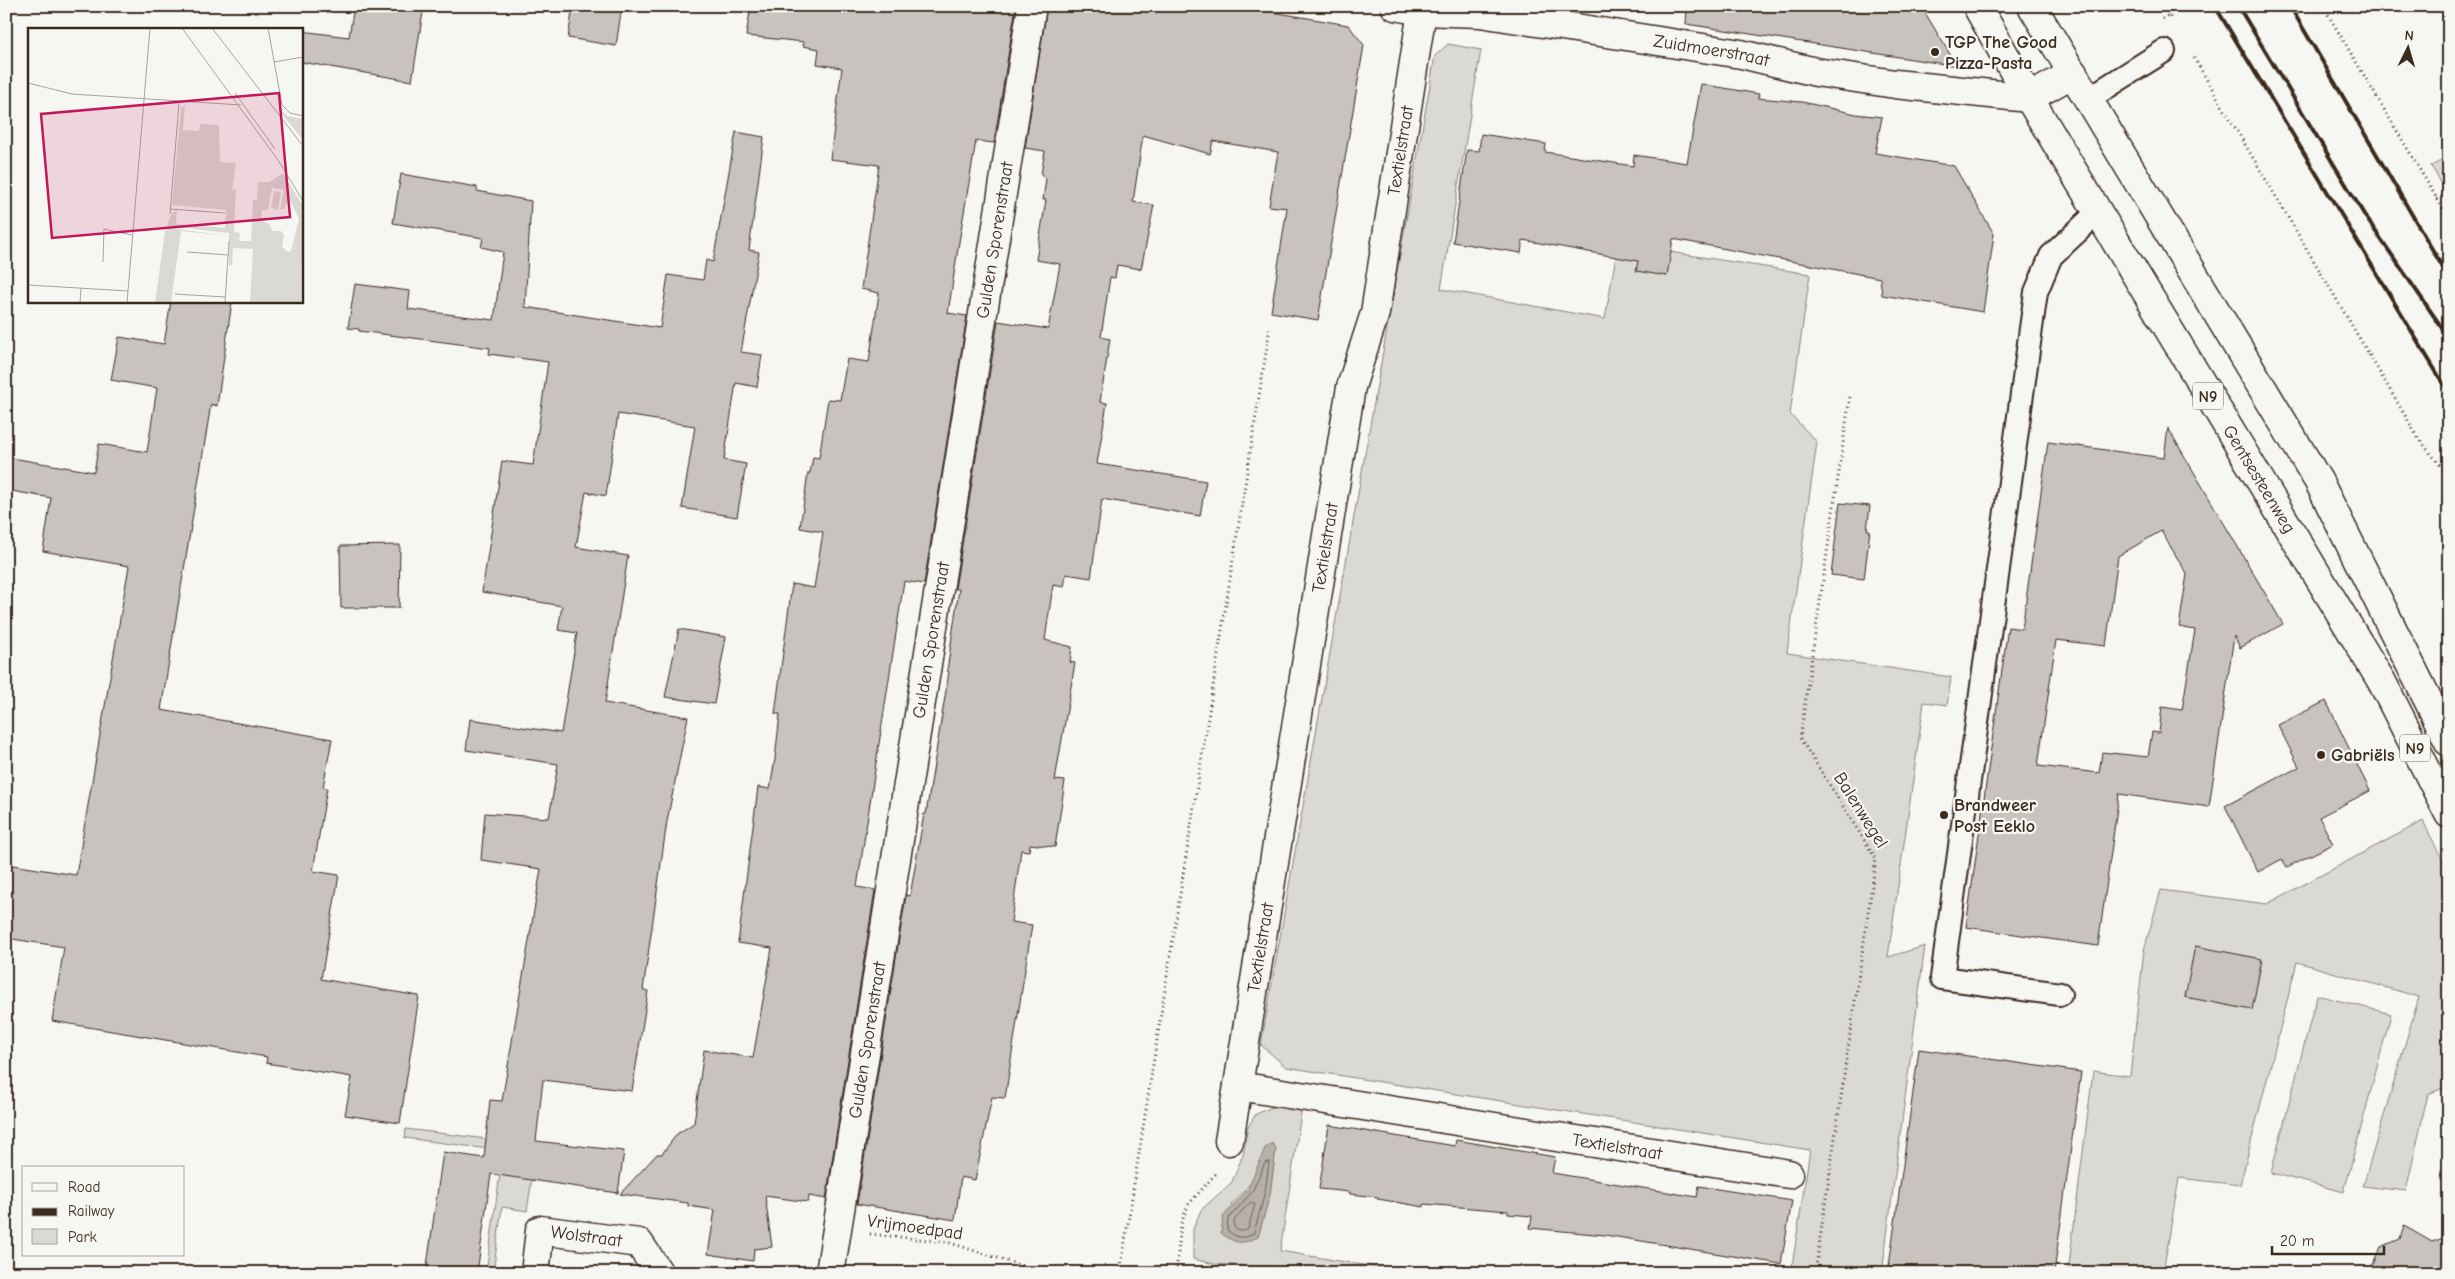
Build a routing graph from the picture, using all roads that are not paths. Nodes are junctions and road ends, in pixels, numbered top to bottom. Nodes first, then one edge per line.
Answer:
1 (1032, 6) edge
2 (1395, 6) edge
3 (1977, 6) edge
4 (2032, 6) edge
5 (1422, 11) junction
6 (2164, 51) dead end
7 (2073, 73) junction
8 (2028, 98) junction
9 (2088, 99) junction
10 (2097, 213) junction
11 (2449, 742) edge
12 (2449, 814) edge
13 (2060, 994) dead end
14 (1238, 1086) junction
15 (1229, 1142) road end
16 (1789, 1174) dead end
17 (534, 1273) edge
18 (659, 1273) edge
19 (830, 1273) edge

1 - 19 street, Gulden Sporenstraat
2 - 5 street, Zuidmoerstraat
3 - 8 street, N9
4 - 7 street, N9
5 - 8 street, Zuidmoerstraat
5 - 14 street, Textielstraat
6 - 9 lane
7 - 8 street
7 - 9 street, N9
8 - 10 street, Gentsesteenweg / N9
9 - 11 street, N9
10 - 12 street, Gentsesteenweg / N9
10 - 13 lane
14 - 15 street, Textielstraat
14 - 16 street, Textielstraat
17 - 18 street, Wolstraat

